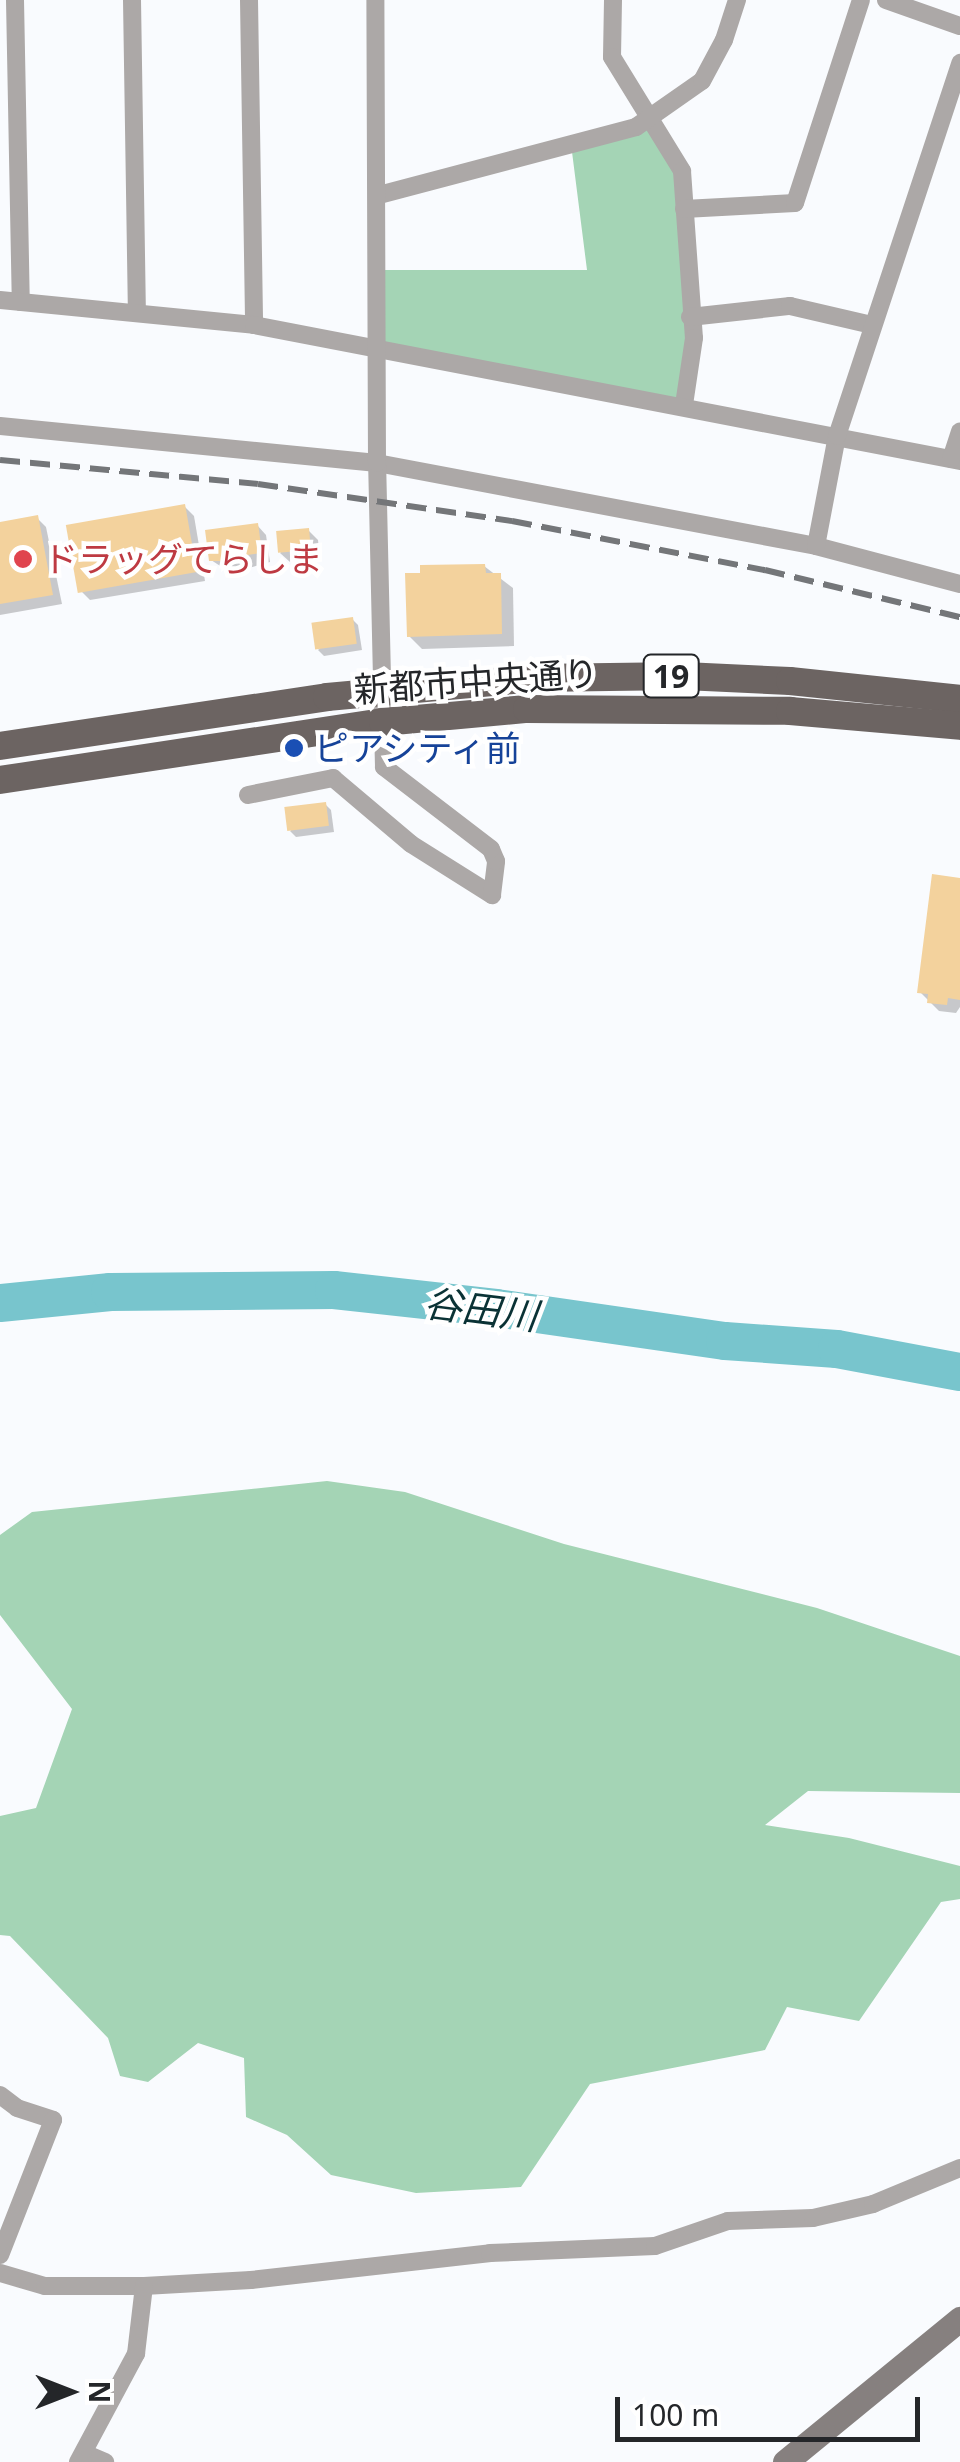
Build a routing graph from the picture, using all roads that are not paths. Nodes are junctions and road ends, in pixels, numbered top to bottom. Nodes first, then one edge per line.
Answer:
1 (14, 0) edge
2 (132, 0) edge
3 (250, 0) edge
4 (376, 0) edge
5 (613, 0) edge
6 (737, 0) edge
7 (861, 0) edge
8 (886, 0) edge
9 (0, 2) edge
10 (960, 26) edge
11 (960, 63) edge
12 (652, 118) junction
13 (379, 195) junction
14 (684, 210) junction
15 (0, 300) edge
16 (21, 302) junction
17 (137, 313) junction
18 (690, 316) junction
19 (254, 326) junction
20 (872, 326) junction
21 (378, 350) junction
22 (684, 406) junction
23 (0, 426) edge
24 (960, 431) edge
25 (837, 436) junction
26 (956, 460) edge
27 (377, 463) junction
28 (816, 546) junction
29 (960, 584) edge
30 (382, 691) junction
31 (960, 700) edge
32 (383, 722) junction
33 (960, 726) edge
34 (0, 746) edge
35 (0, 780) edge
36 (248, 794) dead end
37 (0, 2095) edge
38 (960, 2168) edge
39 (0, 2255) edge
40 (0, 2273) edge
41 (144, 2286) junction
42 (960, 2319) edge
43 (81, 2457) edge
44 (105, 2462) edge
45 (786, 2462) edge

1 - 9 street
1 - 16 street
2 - 17 street
3 - 19 street
4 - 13 street
5 - 12 street
6 - 12 street
7 - 14 street
8 - 10 street
11 - 20 street
12 - 13 street
12 - 14 street
13 - 21 street
14 - 18 street
15 - 16 street
16 - 17 street
17 - 19 street
18 - 20 street
18 - 22 street
19 - 21 street
20 - 25 street
21 - 22 street
21 - 27 street
22 - 25 street
23 - 27 street
24 - 26 street
25 - 26 street
25 - 28 street
27 - 28 street
27 - 30 street
28 - 29 street
30 - 31 main road, 新都市中央通り / 19
30 - 32 street
30 - 34 main road, 新都市中央通り / 19
32 - 33 main road, 新都市中央通り / 19
32 - 35 main road, 新都市中央通り / 19
32 - 36 street
37 - 39 street
38 - 41 street
40 - 41 street
41 - 43 street
42 - 45 street
43 - 44 street

